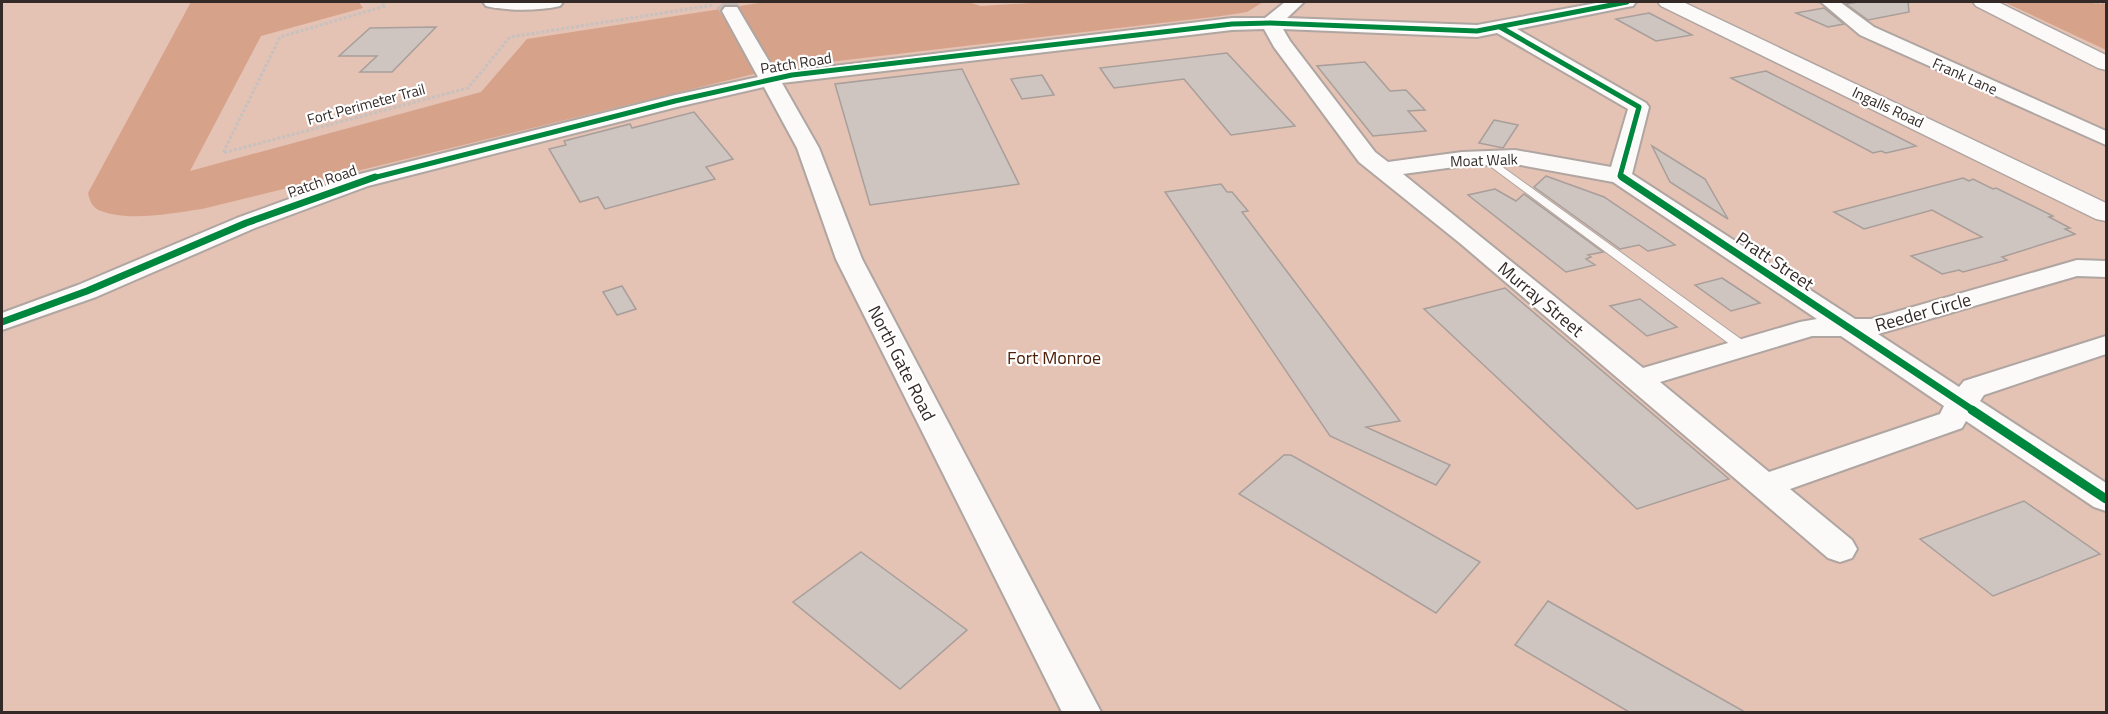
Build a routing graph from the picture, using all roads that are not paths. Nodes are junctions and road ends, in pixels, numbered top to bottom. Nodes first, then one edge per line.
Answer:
1 (492, 2) edge
2 (554, 2) edge
3 (1295, 2) edge
4 (1628, 2) edge
5 (1668, 2) edge
6 (1830, 2) edge
7 (1983, 2) edge
8 (726, 7) tunnel mouth
9 (1270, 23) junction
10 (1500, 27) junction
11 (2106, 63) edge
12 (768, 77) junction
13 (2106, 139) edge
14 (1486, 158) junction
15 (1383, 170) junction
16 (1620, 176) junction
17 (2105, 212) edge
18 (2106, 269) edge
19 (2, 322) edge
20 (1848, 328) junction
21 (2106, 345) edge
22 (1744, 348) junction
23 (1636, 380) junction
24 (1961, 402) junction
25 (1762, 486) junction
26 (2106, 499) edge
27 (1840, 549) dead end
28 (1082, 712) edge

1 - 2 street
3 - 9 street
4 - 10 street, Patch Road
5 - 17 street, Ingalls Road
6 - 13 street, Frank Lane
7 - 11 street
8 - 12 street, North Gate Road
9 - 10 street, Patch Road
9 - 12 street, Patch Road
9 - 15 street, Murray Street
10 - 16 street
12 - 19 street, Patch Road
12 - 28 street, North Gate Road
14 - 15 street, Moat Walk
14 - 16 street, Moat Walk
14 - 22 lane
15 - 23 street, Murray Street
16 - 20 street, Pratt Street
18 - 20 street, Reeder Circle
20 - 22 street, Reeder Circle
20 - 24 street, Pratt Street
21 - 24 street
22 - 23 street, Reeder Circle
23 - 25 street, Murray Street
24 - 25 street
24 - 26 street, Pratt Street
25 - 27 street, Murray Street

